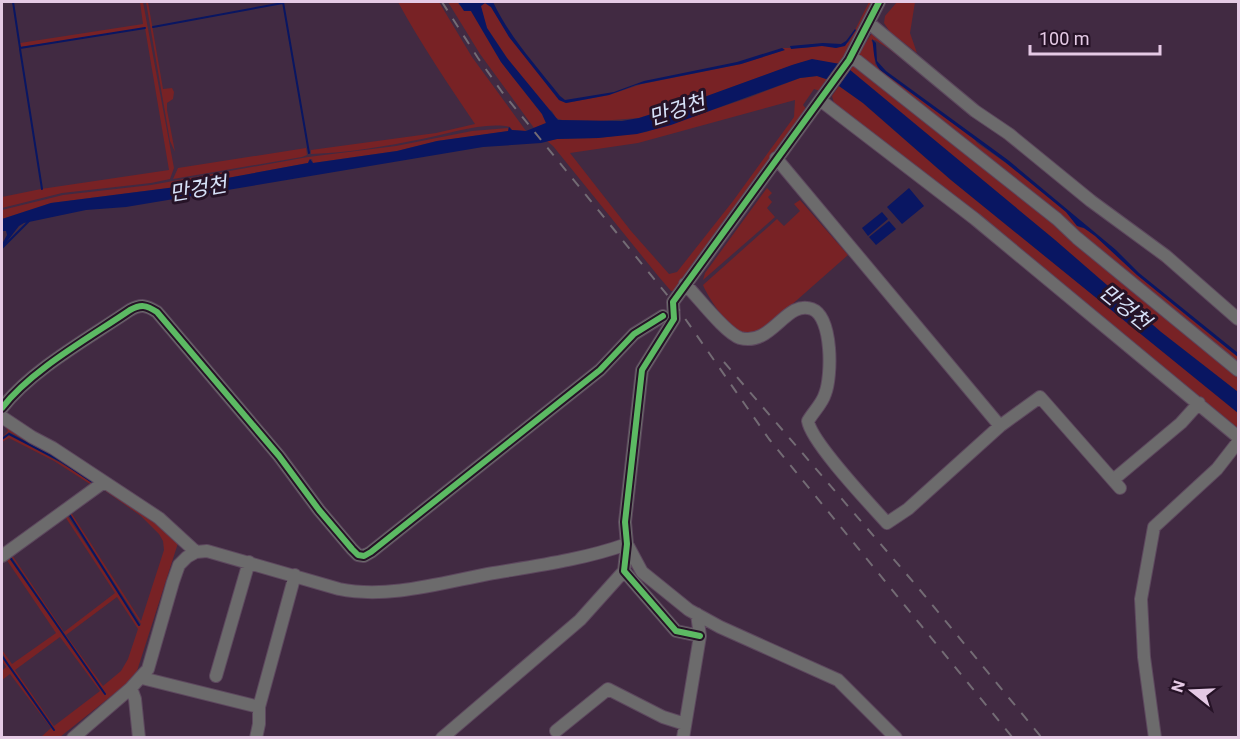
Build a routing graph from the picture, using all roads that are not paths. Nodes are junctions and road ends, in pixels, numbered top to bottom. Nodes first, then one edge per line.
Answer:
1 (888, 2) edge
2 (877, 6) edge
3 (869, 23) junction
4 (850, 58) junction
5 (822, 96) junction
6 (776, 158) junction
7 (685, 284) junction
8 (663, 316) dead end
9 (1239, 319) edge
10 (1239, 370) edge
11 (1199, 403) junction
12 (2, 408) edge
13 (2, 417) edge
14 (1000, 426) junction
15 (1239, 440) edge
16 (104, 482) junction
17 (627, 544) junction
18 (196, 552) junction
19 (2, 556) edge
20 (249, 562) junction
21 (624, 571) junction
22 (295, 575) junction
23 (697, 614) junction
24 (700, 636) junction
25 (216, 676) dead end
26 (142, 678) junction
27 (131, 688) junction
28 (260, 707) junction
29 (686, 724) junction
30 (556, 731) dead end
31 (73, 738) edge
32 (139, 738) edge
33 (256, 738) edge
34 (442, 738) edge
35 (683, 738) edge
36 (896, 738) edge
37 (1155, 738) edge

1 - 2 street
2 - 3 street
3 - 4 street
3 - 9 street
4 - 5 street
4 - 10 street
5 - 6 street
5 - 11 street
6 - 7 street
6 - 14 street
7 - 14 street
7 - 17 street
8 - 12 street
11 - 14 street
11 - 15 street
13 - 16 street
15 - 37 street
16 - 18 street
16 - 19 street
17 - 21 street
17 - 22 street
17 - 23 street
18 - 20 street
18 - 26 street
20 - 22 street
20 - 25 street
21 - 24 street
21 - 34 street
22 - 28 street
23 - 24 street
23 - 36 street
24 - 29 street
26 - 27 street
26 - 28 street
27 - 31 street
27 - 32 street
28 - 33 street
29 - 30 street
29 - 35 street

